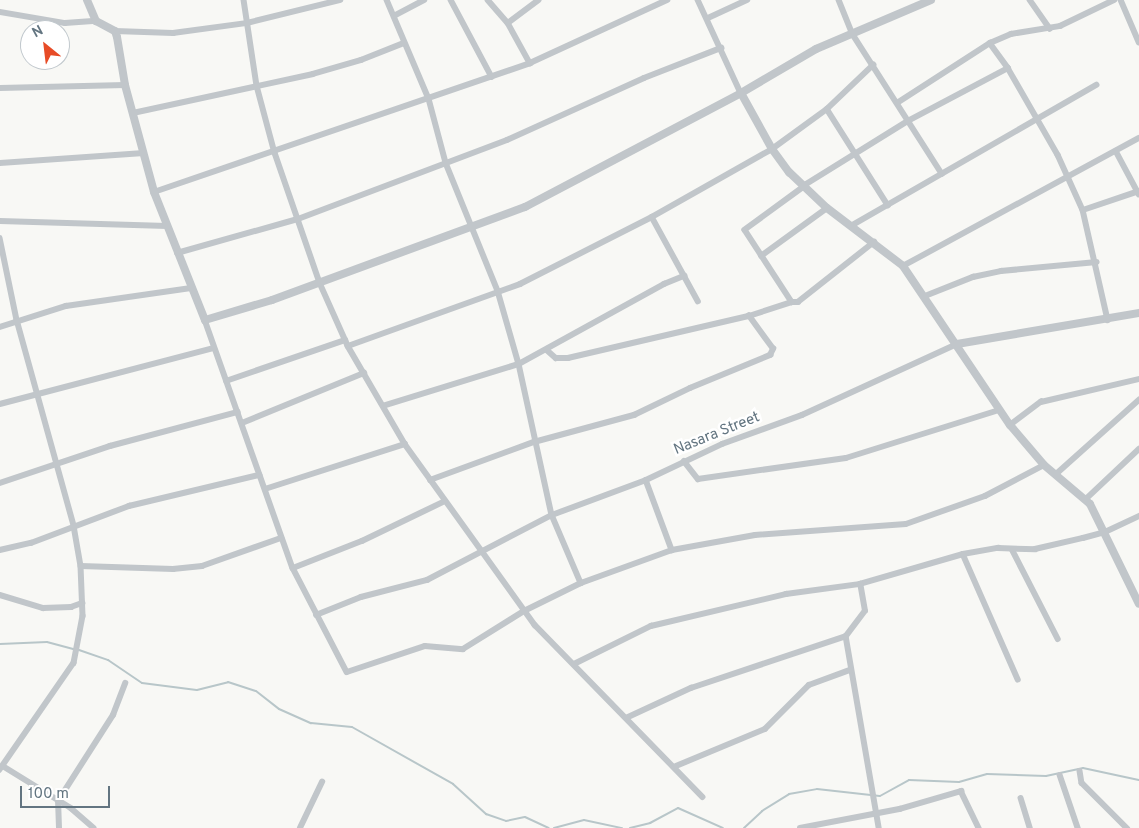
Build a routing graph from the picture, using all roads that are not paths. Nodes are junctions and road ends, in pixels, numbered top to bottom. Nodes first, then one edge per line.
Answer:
1 (87, 0) edge
2 (244, 0) edge
3 (340, 0) edge
4 (387, 0) edge
5 (424, 0) edge
6 (451, 0) edge
7 (488, 0) edge
8 (538, 0) edge
9 (667, 0) edge
10 (698, 0) edge
11 (747, 0) edge
12 (839, 0) edge
13 (931, 0) edge
14 (1114, 0) edge
15 (1121, 0) edge
16 (1032, 1) edge
17 (0, 12) edge
18 (394, 16) junction
19 (708, 18) junction
20 (96, 21) junction
21 (247, 23) junction
22 (508, 23) junction
23 (1050, 29) junction
24 (115, 31) junction
25 (852, 32) junction
26 (1139, 42) edge
27 (404, 43) junction
28 (990, 43) junction
29 (721, 48) junction
30 (530, 63) junction
31 (873, 65) junction
32 (1008, 68) junction
33 (492, 77) junction
34 (1096, 84) dead end
35 (125, 85) junction
36 (257, 86) junction
37 (0, 88) edge
38 (742, 93) junction
39 (429, 99) junction
40 (896, 103) junction
41 (827, 109) junction
42 (133, 113) junction
43 (908, 120) junction
44 (1038, 121) junction
45 (1139, 138) edge
46 (772, 149) junction
47 (1116, 151) junction
48 (857, 152) junction
49 (144, 153) junction
50 (275, 153) junction
51 (0, 162) edge
52 (446, 163) junction
53 (942, 174) junction
54 (1069, 179) junction
55 (804, 187) junction
56 (154, 192) junction
57 (1139, 192) edge
58 (888, 204) junction
59 (827, 208) junction
60 (1083, 210) junction
61 (652, 217) junction
62 (298, 219) junction
63 (0, 221) edge
64 (167, 226) junction
65 (851, 226) junction
66 (471, 228) junction
67 (0, 238) edge
68 (874, 242) junction
69 (177, 253) junction
70 (1, 255) edge
71 (761, 256) junction
72 (1097, 262) junction
73 (903, 266) junction
74 (684, 276) junction
75 (320, 283) junction
76 (191, 288) junction
77 (498, 291) junction
78 (925, 296) junction
79 (698, 301) dead end
80 (792, 302) junction
81 (1139, 313) edge
82 (749, 316) junction
83 (17, 320) junction
84 (205, 320) junction
85 (1108, 320) junction
86 (0, 328) edge
87 (346, 343) junction
88 (957, 344) junction
89 (214, 348) junction
90 (547, 350) junction
91 (519, 364) junction
92 (364, 373) junction
93 (1139, 380) edge
94 (226, 381) junction
95 (40, 393) junction
96 (1139, 400) edge
97 (0, 404) edge
98 (383, 406) junction
99 (999, 410) junction
100 (238, 412) junction
101 (242, 423) junction
102 (1010, 425) junction
103 (534, 442) junction
104 (406, 444) junction
105 (1139, 450) edge
106 (684, 461) junction
107 (55, 462) junction
108 (1044, 465) junction
109 (259, 475) junction
110 (1055, 475) junction
111 (430, 480) junction
112 (646, 480) junction
113 (0, 483) edge
114 (265, 489) junction
115 (1086, 499) junction
116 (445, 501) junction
117 (552, 515) junction
118 (1139, 516) edge
119 (74, 526) junction
120 (1105, 532) junction
121 (282, 538) junction
122 (1012, 549) junction
123 (0, 550) edge
124 (672, 550) junction
125 (484, 551) junction
126 (963, 554) junction
127 (82, 566) junction
128 (294, 568) junction
129 (581, 584) junction
130 (860, 584) junction
131 (0, 595) edge
132 (82, 603) junction
133 (1139, 604) edge
134 (524, 611) junction
135 (316, 616) junction
136 (846, 636) junction
137 (1058, 639) dead end
138 (574, 664) junction
139 (850, 670) junction
140 (1018, 679) dead end
141 (126, 683) dead end
142 (626, 718) junction
143 (676, 766) junction
144 (1, 768) edge
145 (1080, 771) dead end
146 (1060, 775) dead end
147 (322, 782) dead end
148 (703, 797) dead end
149 (1021, 798) dead end
150 (58, 801) junction
151 (877, 812) junction
152 (830, 825) edge
153 (59, 828) edge
154 (94, 828) edge
155 (300, 828) edge
156 (800, 828) edge
157 (879, 828) edge
158 (979, 828) edge
159 (1030, 828) edge
160 (1078, 828) edge
161 (1128, 828) edge

1 - 20 street
2 - 21 street
3 - 21 street
4 - 18 street
5 - 18 street
6 - 33 street
7 - 22 street
8 - 22 street
9 - 30 street
10 - 19 street
11 - 19 street
12 - 25 street
13 - 25 street
14 - 23 street
15 - 26 street
16 - 23 street
17 - 20 street
18 - 27 street
19 - 29 street
20 - 24 street
21 - 24 street
21 - 36 street
22 - 30 street
23 - 28 street
24 - 35 street
25 - 31 street
25 - 38 street
27 - 36 street
27 - 39 street
28 - 32 street
28 - 40 street
29 - 38 street
29 - 52 street
30 - 33 street
31 - 40 street
31 - 41 street
32 - 43 street
32 - 44 street
33 - 39 street
34 - 44 street
35 - 37 street
35 - 42 street
36 - 42 street
36 - 50 street
38 - 46 street
38 - 66 street
39 - 50 street
39 - 52 street
40 - 43 street
41 - 46 street
41 - 48 street
42 - 49 street
43 - 48 street
43 - 53 street
44 - 53 street
44 - 54 street
45 - 47 street
46 - 55 street
46 - 61 street
47 - 54 street
47 - 57 street
48 - 55 street
48 - 58 street
49 - 51 street
49 - 56 street
50 - 56 street
50 - 62 street
52 - 62 street
52 - 66 street
53 - 58 street
54 - 60 street
54 - 73 street
55 - 59 street
55 - 71 street
56 - 64 street
57 - 60 street
58 - 65 street
59 - 65 street
59 - 71 street
60 - 72 street
61 - 74 street
61 - 77 street
62 - 69 street
62 - 75 street
63 - 64 street
64 - 69 street
65 - 68 street
66 - 75 street
66 - 77 street
67 - 70 street
68 - 73 street
68 - 80 street
69 - 76 street
70 - 83 street
71 - 80 street
72 - 78 street
72 - 85 street
73 - 78 street
74 - 79 street
74 - 90 street
75 - 84 street
75 - 87 street
76 - 83 street
76 - 84 street
77 - 87 street
77 - 91 street
78 - 88 street
80 - 82 street
81 - 85 street, Nasara Street
82 - 90 street
82 - 103 street
83 - 86 street
83 - 95 street
84 - 89 street
85 - 88 street, Nasara Street
87 - 92 street
87 - 94 street
88 - 99 street
88 - 106 street, Nasara Street
89 - 94 street
89 - 95 street
90 - 91 street
91 - 98 street
91 - 103 street
92 - 98 street
92 - 101 street
93 - 102 street
94 - 100 street
95 - 97 street
95 - 107 street
96 - 110 street
98 - 104 street
99 - 102 street
99 - 106 street
100 - 101 street
100 - 107 street
101 - 109 street
102 - 108 street
103 - 111 street
103 - 117 street
104 - 111 street
104 - 114 street
105 - 115 street
106 - 112 street, Nasara Street
107 - 113 street
107 - 119 street
108 - 110 street
108 - 124 street
109 - 114 street
109 - 119 street
110 - 115 street
111 - 116 street
112 - 117 street, Nasara Street
112 - 124 street
114 - 121 street
115 - 120 street
116 - 125 street
116 - 128 street
117 - 125 street, Nasara Street
117 - 129 street
118 - 120 street
119 - 123 street
119 - 127 street
120 - 122 street
120 - 133 street
121 - 127 street
121 - 128 street
122 - 126 street
122 - 137 street
124 - 129 street
125 - 134 street
125 - 135 street, Nasara Street
126 - 130 street
126 - 140 street
127 - 132 street
128 - 135 street
129 - 134 street
130 - 136 street
130 - 138 street
131 - 132 street
132 - 144 street
134 - 135 street
134 - 138 street
136 - 139 street
136 - 142 street
138 - 142 street
139 - 143 street
139 - 151 street
141 - 150 street
142 - 143 street
143 - 148 street
144 - 150 street
145 - 161 street
146 - 160 street
147 - 155 street
149 - 159 street
150 - 153 street
150 - 154 street
151 - 152 street
151 - 157 street
151 - 158 street
152 - 156 street

